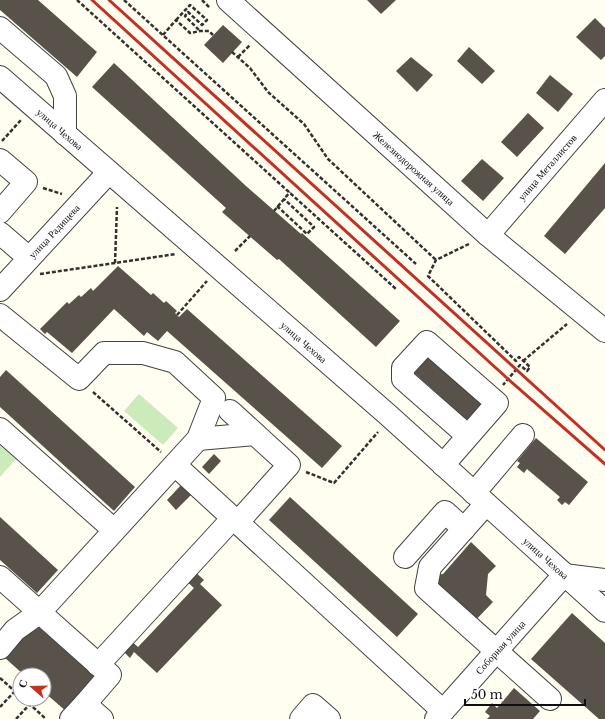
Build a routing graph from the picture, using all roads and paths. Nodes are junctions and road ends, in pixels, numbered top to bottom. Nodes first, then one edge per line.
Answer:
1 (76, 0) edge
2 (124, 0) edge
3 (228, 0) edge
4 (176, 20) junction
5 (0, 28) edge
6 (200, 30) junction
7 (163, 35) junction
8 (213, 35) dead end
9 (232, 52) dead end
10 (0, 77) edge
11 (605, 100) edge
12 (23, 118) dead end
13 (65, 134) junction
14 (0, 143) edge
15 (0, 160) edge
16 (109, 172) junction
17 (290, 192) junction
18 (284, 199) junction
19 (277, 206) junction
20 (117, 207) dead end
21 (274, 211) dead end
22 (0, 212) edge
23 (0, 233) edge
24 (488, 235) junction
25 (250, 236) dead end
26 (235, 251) dead end
27 (180, 254) dead end
28 (436, 260) junction
29 (115, 263) junction
30 (416, 264) dead end
31 (34, 266) junction
32 (209, 279) dead end
33 (396, 289) dead end
34 (0, 290) edge
35 (582, 311) junction
36 (0, 314) edge
37 (177, 315) dead end
38 (605, 331) edge
39 (523, 361) junction
40 (79, 379) junction
41 (500, 387) dead end
42 (230, 411) dead end
43 (0, 429) edge
44 (380, 430) dead end
45 (255, 434) junction
46 (523, 435) dead end
47 (468, 436) dead end
48 (198, 439) junction
49 (175, 464) junction
50 (289, 465) junction
51 (443, 465) junction
52 (480, 498) junction
53 (235, 520) junction
54 (464, 529) junction
55 (114, 530) junction
56 (405, 557) dead end
57 (564, 575) junction
58 (0, 577) edge
59 (605, 580) edge
60 (605, 611) edge
61 (39, 613) junction
62 (0, 648) edge
63 (496, 652) junction
64 (98, 665) junction
65 (0, 678) edge
66 (12, 688) edge
67 (12, 694) edge
68 (550, 699) dead end
69 (0, 707) edge
70 (27, 707) edge
71 (33, 707) edge
72 (78, 711) edge
73 (440, 715) edge
74 (323, 717) edge
75 (16, 719) edge
76 (46, 719) edge
77 (102, 719) edge
78 (301, 719) edge

1 - 17 path
2 - 7 path
3 - 24 street, Железнодорожная улица
4 - 6 path
4 - 6 path
4 - 7 path
5 - 13 street
6 - 8 path
7 - 30 path
9 - 28 path
10 - 13 street, улица Чехова
11 - 24 street, улица Металлистов
12 - 14 path
13 - 16 street, улица Чехова
15 - 22 street
16 - 31 street, улица Радищева
16 - 51 street, улица Чехова
17 - 18 path
17 - 33 path
18 - 19 path
18 - 19 path
19 - 21 path
20 - 29 path
23 - 31 street
24 - 28 path
24 - 35 street, Железнодорожная улица
25 - 26 path
27 - 29 path
28 - 39 path
29 - 31 path
31 - 34 street, улица Радищева
32 - 37 path
35 - 38 street, Железнодорожная улица
35 - 39 path
36 - 40 street
39 - 41 path
40 - 48 street
40 - 49 path
42 - 45 street
43 - 55 street
44 - 50 path
45 - 48 street
45 - 50 street
46 - 52 street
47 - 51 street
48 - 49 street
49 - 53 street
49 - 55 street
50 - 53 street
51 - 52 street, улица Чехова
52 - 54 street
52 - 57 street, улица Чехова
53 - 64 street
53 - 73 street
54 - 56 street
54 - 63 street
55 - 61 street
57 - 59 street
57 - 60 street, улица Чехова
57 - 63 street, Соборная улица
58 - 61 street
61 - 62 street
61 - 64 street
63 - 68 street
63 - 73 street, Соборная улица
64 - 72 street
65 - 66 path
67 - 69 path
70 - 75 path
71 - 76 path
72 - 77 street
74 - 78 street

